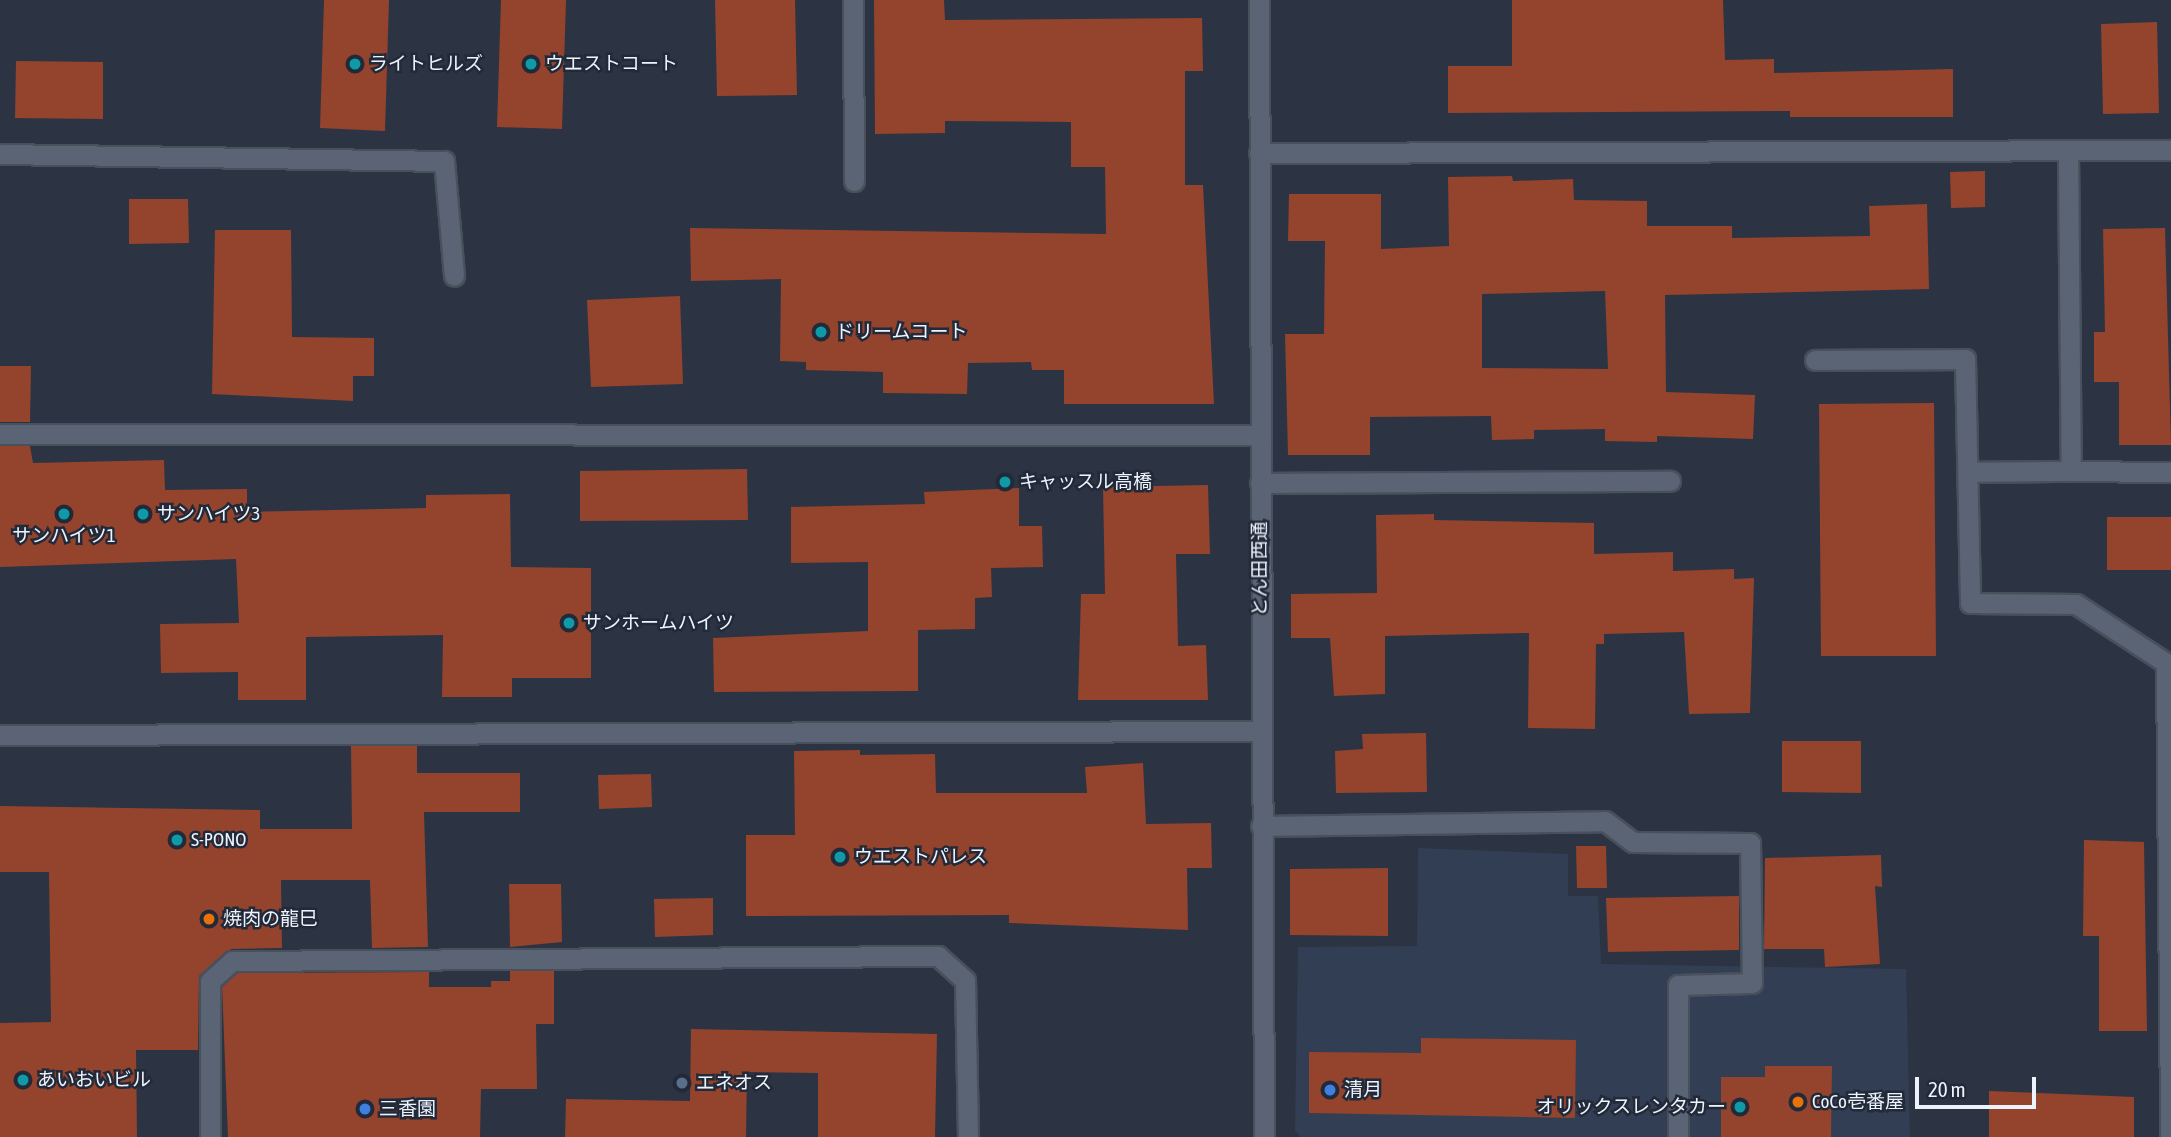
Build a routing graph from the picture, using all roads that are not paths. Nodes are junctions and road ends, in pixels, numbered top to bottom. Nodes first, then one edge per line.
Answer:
1 (853, 0) edge
2 (1259, 0) edge
3 (2171, 150) edge
4 (2068, 151) junction
5 (1259, 153) junction
6 (0, 154) edge
7 (855, 181) dead end
8 (454, 276) dead end
9 (1815, 359) dead end
10 (0, 434) edge
11 (1260, 435) junction
12 (2071, 471) junction
13 (1968, 472) junction
14 (2171, 472) edge
15 (1670, 481) dead end
16 (1260, 483) junction
17 (1261, 731) junction
18 (0, 736) edge
19 (1261, 826) junction
20 (210, 1137) edge
21 (968, 1137) edge
22 (1264, 1137) edge
23 (1678, 1137) edge
24 (2170, 1137) edge

1 - 7 street
2 - 5 street, とん田西通
3 - 4 street
4 - 5 street
4 - 12 street
5 - 11 street, とん田西通
6 - 8 street
9 - 13 street
10 - 11 street
11 - 16 street, とん田西通
12 - 13 street
12 - 14 street
13 - 24 street
15 - 16 street
16 - 17 street, とん田西通
17 - 18 street
17 - 19 street, とん田西通
19 - 22 street, とん田西通
19 - 23 street
20 - 21 street

